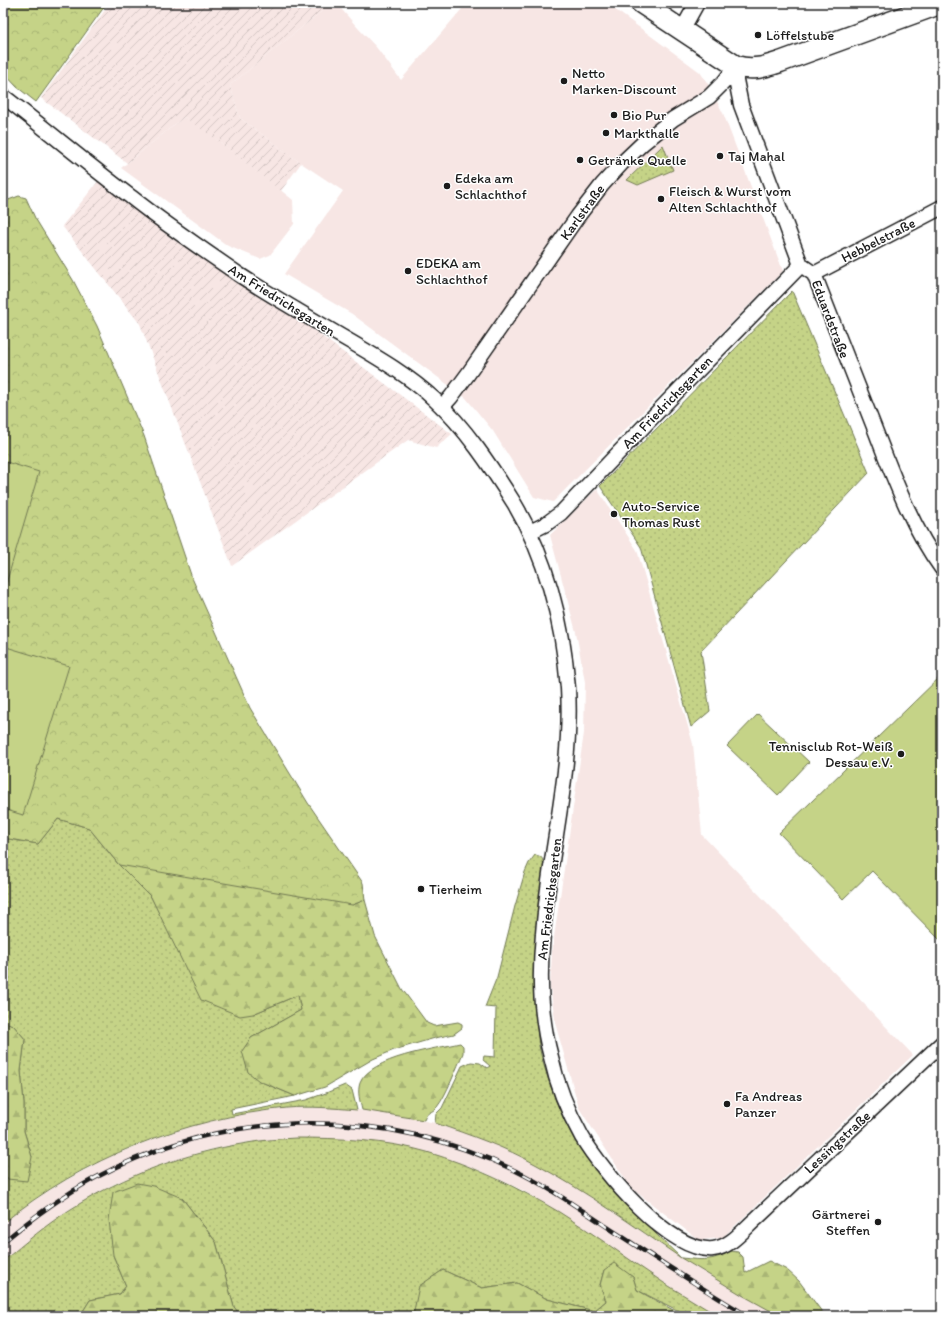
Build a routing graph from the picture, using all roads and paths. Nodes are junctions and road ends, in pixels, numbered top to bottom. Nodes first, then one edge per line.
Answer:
1 (640, 3) edge
2 (697, 3) edge
3 (942, 3) edge
4 (682, 30) junction
5 (736, 66) junction
6 (3, 96) edge
7 (942, 207) edge
8 (801, 265) junction
9 (814, 274) junction
10 (442, 407) junction
11 (530, 532) junction
12 (936, 550) edge
13 (942, 569) edge
14 (942, 1043) edge
15 (732, 1240) joint

1 - 4 main road
2 - 4 street
3 - 5 main road
4 - 5 main road
5 - 8 street, Eduardstraße
5 - 10 street, Karlstraße
6 - 10 street, Am Friedrichsgarten
7 - 9 street, Hebbelstraße
8 - 9 street, Eduardstraße
8 - 11 street, Am Friedrichsgarten
9 - 12 street, Eduardstraße
10 - 11 street, Am Friedrichsgarten
11 - 15 street, Am Friedrichsgarten
12 - 13 street, Eduardstraße
14 - 15 street, Lessingstraße

